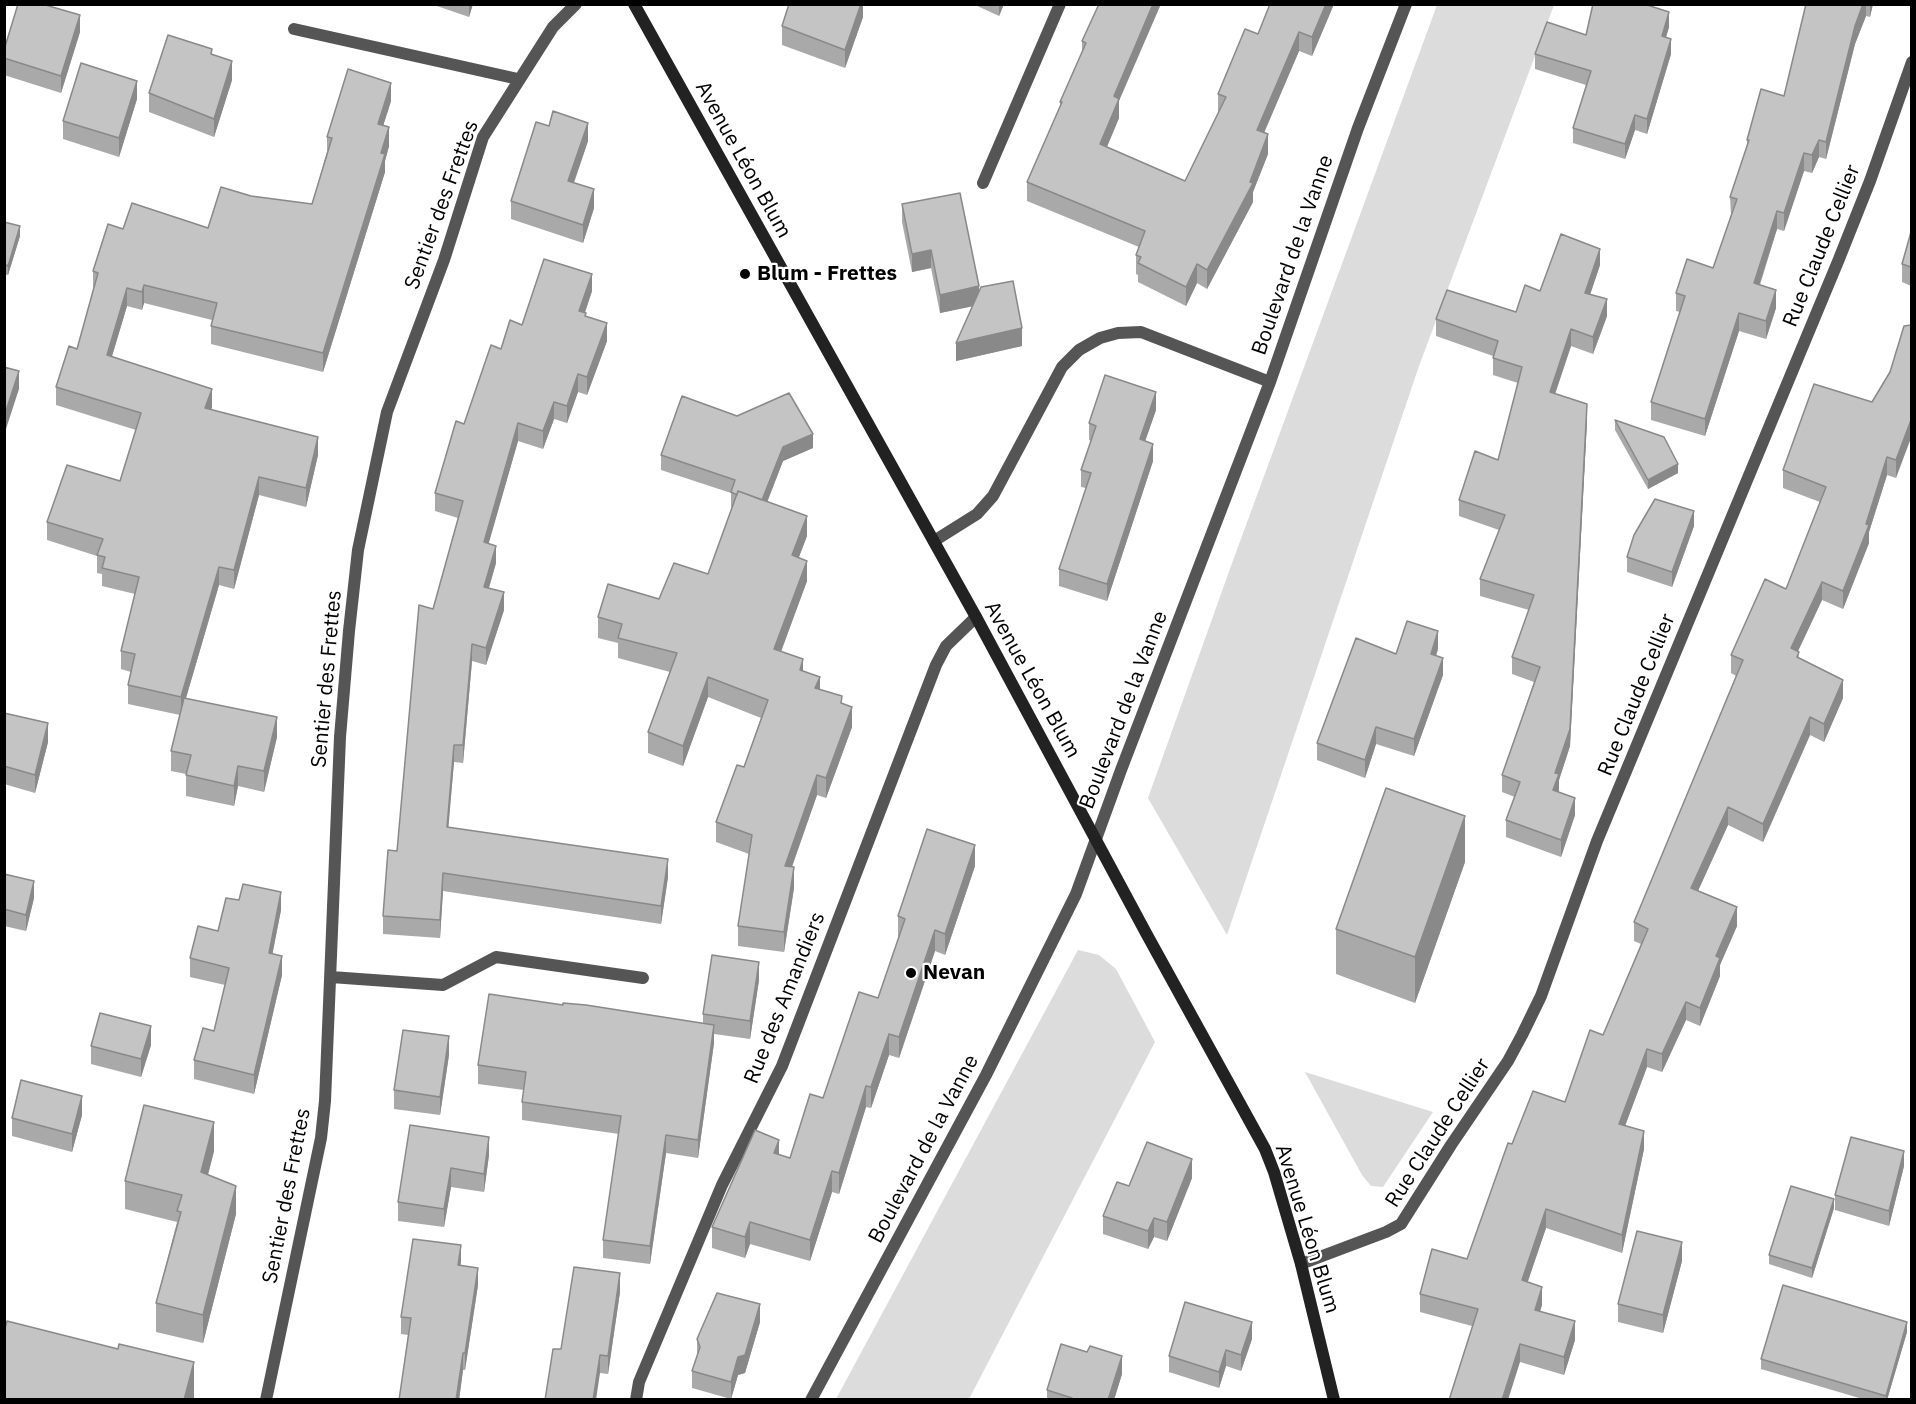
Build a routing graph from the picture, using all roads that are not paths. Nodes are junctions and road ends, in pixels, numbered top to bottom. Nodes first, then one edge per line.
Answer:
1 (576, 4) edge
2 (634, 4) edge
3 (1060, 4) edge
4 (1406, 4) edge
5 (294, 28) dead end
6 (1911, 62) edge
7 (518, 79) junction
8 (983, 183) dead end
9 (1270, 382) junction
10 (934, 541) junction
11 (976, 617) junction
12 (1097, 840) junction
13 (331, 976) junction
14 (643, 978) dead end
15 (1301, 1264) junction
16 (266, 1400) edge
17 (636, 1400) edge
18 (811, 1400) edge
19 (1334, 1400) edge

1 - 7 street, Sentier des Frettes
2 - 10 main road, Avenue Léon Blum
3 - 8 street
4 - 9 street, Boulevard de la Vanne
5 - 7 street
6 - 15 street, Rue Claude Cellier
7 - 13 street, Sentier des Frettes
9 - 10 street
9 - 12 street, Boulevard de la Vanne
10 - 11 main road, Avenue Léon Blum
11 - 12 main road, Avenue Léon Blum
11 - 17 street, Rue des Amandiers
12 - 15 main road, Avenue Léon Blum
12 - 18 street, Boulevard de la Vanne
13 - 14 street
13 - 16 street, Sentier des Frettes
15 - 19 main road, Avenue Léon Blum

